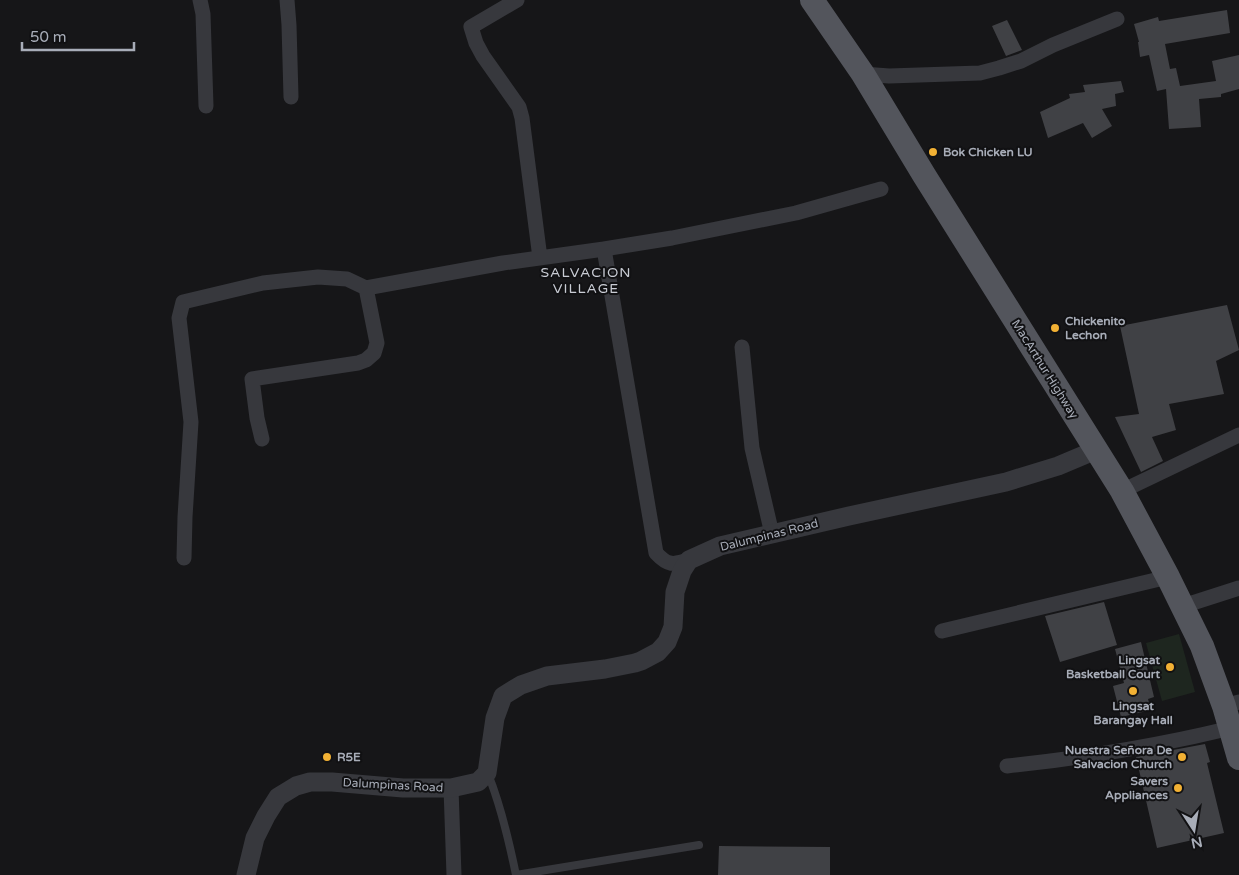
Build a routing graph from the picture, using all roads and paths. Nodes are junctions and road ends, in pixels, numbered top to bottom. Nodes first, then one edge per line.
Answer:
1 (200, 0) edge
2 (287, 0) edge
3 (517, 0) edge
4 (812, 0) edge
5 (1118, 19) dead end
6 (863, 74) junction
7 (291, 97) dead end
8 (206, 106) dead end
9 (881, 189) dead end
10 (604, 249) junction
11 (540, 258) junction
12 (366, 288) junction
13 (742, 347) dead end
14 (1239, 435) edge
15 (262, 439) dead end
16 (1096, 450) junction
17 (1122, 492) junction
18 (772, 534) junction
19 (184, 558) dead end
20 (689, 560) junction
21 (1168, 577) junction
22 (1239, 588) edge
23 (1183, 606) junction
24 (942, 631) dead end
25 (1231, 712) edge
26 (1239, 758) edge
27 (1007, 766) dead end
28 (487, 772) junction
29 (451, 788) junction
30 (699, 845) dead end
31 (246, 875) edge
32 (454, 875) edge

1 - 8 street
2 - 7 street
3 - 11 street
4 - 6 main road, MacArthur Highway
5 - 6 street
6 - 16 main road, MacArthur Highway
9 - 10 street
10 - 11 street
10 - 20 street
11 - 12 street
12 - 15 street
12 - 19 street
13 - 18 street
14 - 17 street
16 - 17 main road, MacArthur Highway
16 - 18 street, Dalumpinas Road
17 - 21 main road, MacArthur Highway
18 - 20 street, Dalumpinas Road
20 - 28 street
21 - 23 main road, MacArthur Highway
21 - 24 street
22 - 23 street
23 - 25 main road, MacArthur Highway
25 - 26 main road, MacArthur Highway
25 - 27 street
28 - 29 street, Dalumpinas Road
28 - 30 lane
29 - 31 street, Dalumpinas Road
29 - 32 street

